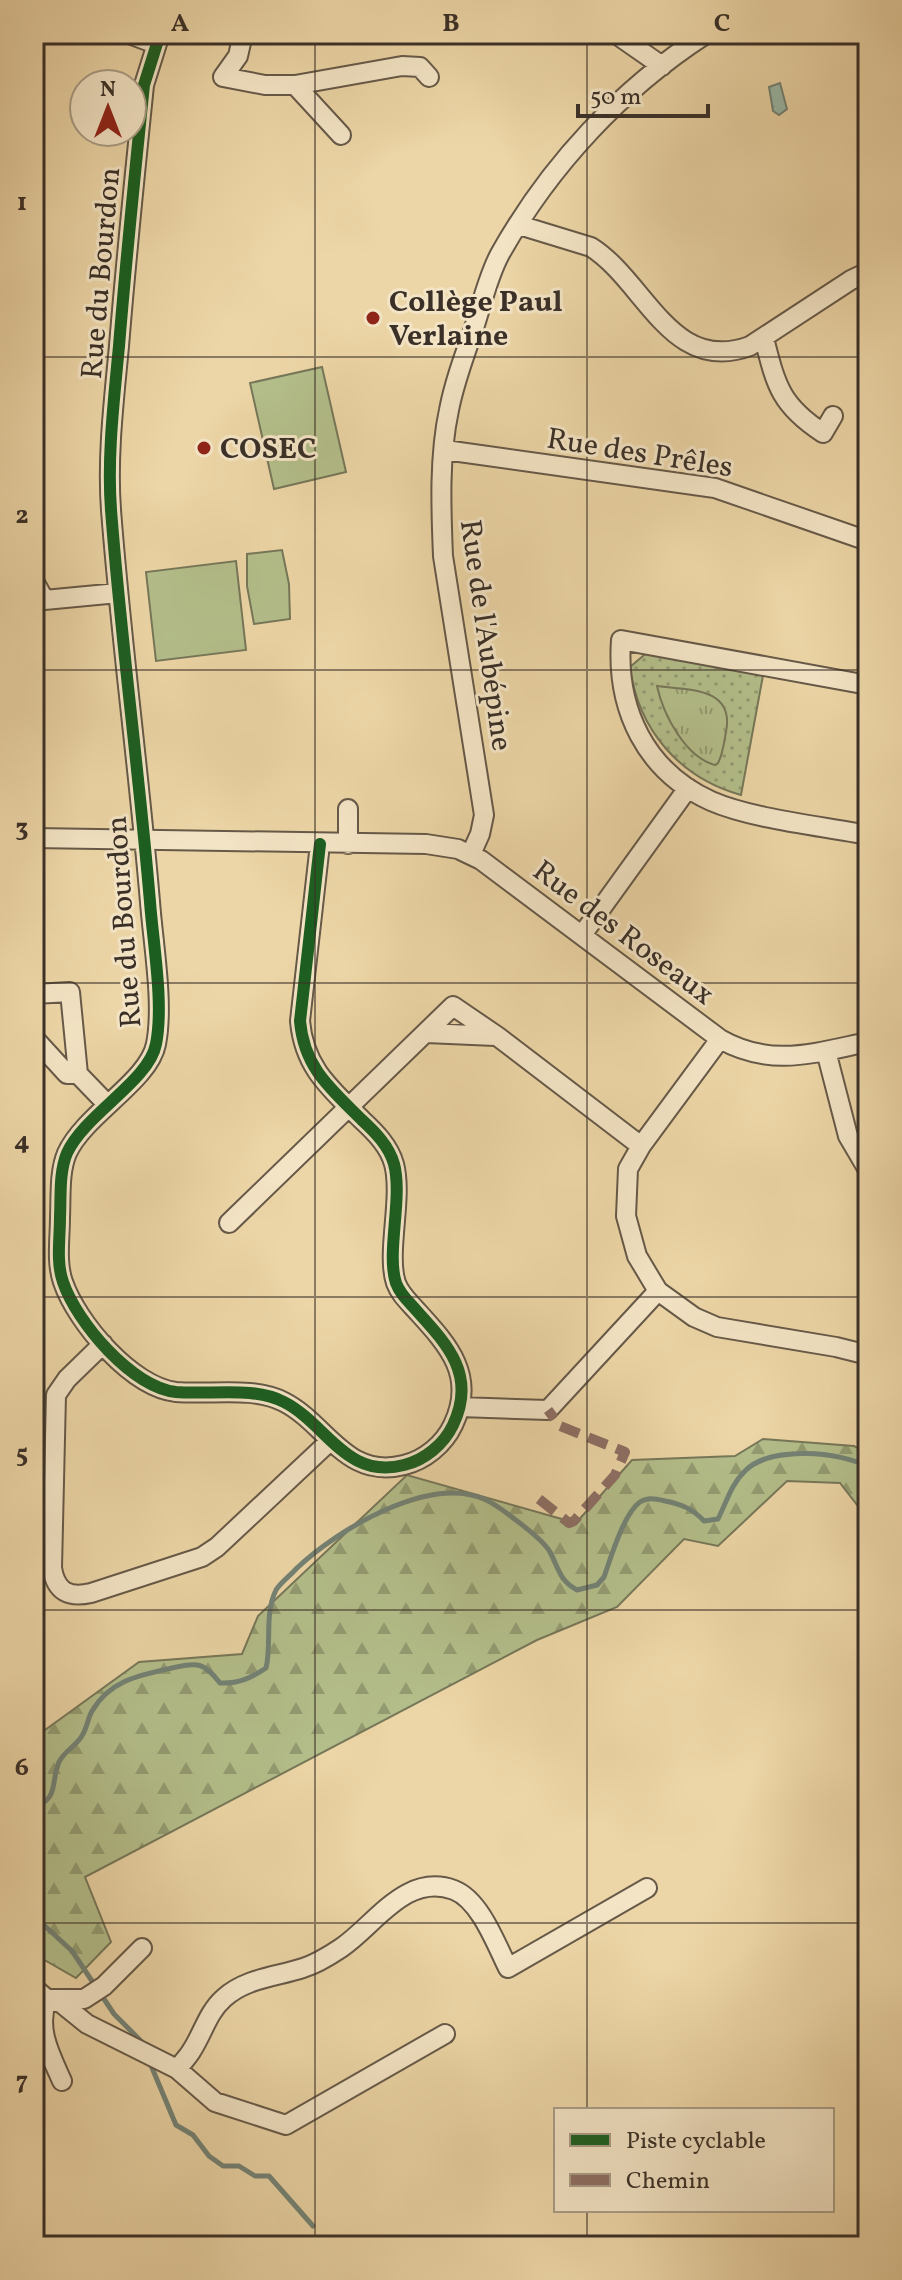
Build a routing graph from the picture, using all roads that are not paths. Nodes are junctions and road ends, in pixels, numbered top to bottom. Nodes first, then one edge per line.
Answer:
1 (129, 34) edge
2 (243, 34) edge
3 (616, 34) edge
4 (706, 34) edge
5 (158, 39) edge
6 (662, 66) junction
7 (429, 77) dead end
8 (295, 85) junction
9 (341, 135) dead end
10 (519, 225) junction
11 (868, 272) edge
12 (764, 338) junction
13 (833, 416) dead end
14 (445, 450) junction
15 (868, 541) edge
16 (34, 581) edge
17 (118, 593) junction
18 (39, 600) edge
19 (868, 685) edge
20 (688, 788) junction
21 (348, 809) dead end
22 (868, 835) edge
23 (34, 838) edge
24 (145, 839) junction
25 (320, 844) junction
26 (348, 844) junction
27 (471, 854) junction
28 (582, 935) junction
29 (34, 994) edge
30 (426, 1033) junction
31 (497, 1036) junction
32 (34, 1038) edge
33 (720, 1039) junction
34 (868, 1042) edge
35 (826, 1051) junction
36 (78, 1074) junction
37 (107, 1104) junction
38 (349, 1107) junction
39 (641, 1146) junction
40 (868, 1170) edge
41 (229, 1223) dead end
42 (658, 1291) junction
43 (103, 1344) junction
44 (868, 1355) edge
45 (460, 1407) junction
46 (330, 1441) junction
47 (647, 1888) dead end
48 (142, 1948) dead end
49 (41, 1993) edge
50 (445, 2034) dead end
51 (177, 2069) junction
52 (62, 2081) dead end

1 - 5 street
2 - 8 street
3 - 6 street
4 - 6 street, Rue de l'Aubépine
5 - 17 street, Rue du Bourdon
6 - 10 street, Rue de l'Aubépine
7 - 8 street
8 - 9 street
10 - 12 street
10 - 14 street, Rue de l'Aubépine
11 - 12 street
12 - 13 street
14 - 15 street, Rue des Prêles
14 - 27 street, Rue de l'Aubépine
16 - 18 street
17 - 18 street
17 - 24 street, Rue du Bourdon
19 - 20 street
20 - 22 street
20 - 28 street
21 - 26 street
23 - 24 street, Rue des Roseaux
24 - 25 street, Rue des Roseaux
24 - 37 street, Rue du Bourdon
25 - 26 street, Rue des Roseaux
25 - 38 street
26 - 27 street, Rue des Roseaux
27 - 28 street, Rue des Roseaux
28 - 33 street, Rue des Roseaux
29 - 36 street, Rue du Bourdon
30 - 31 street
30 - 31 street
30 - 38 street
31 - 39 street
32 - 36 street
33 - 35 street, Rue des Roseaux
33 - 39 street
34 - 35 street, Rue des Roseaux
35 - 40 street
36 - 37 street
37 - 43 street, Rue du Bourdon
38 - 41 street
38 - 45 street
39 - 42 street
42 - 44 street
42 - 45 street
43 - 46 street, Rue du Bourdon
43 - 46 street
45 - 46 street, Rue du Bourdon
47 - 51 street
48 - 49 street
49 - 51 street
49 - 52 street
50 - 51 street

